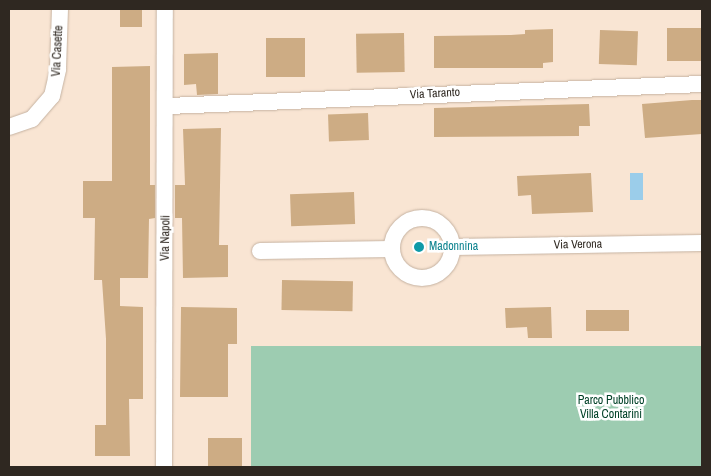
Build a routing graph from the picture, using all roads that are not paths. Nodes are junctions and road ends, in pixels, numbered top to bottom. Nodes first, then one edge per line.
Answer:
1 (60, 9) edge
2 (165, 9) edge
3 (702, 84) edge
4 (168, 106) junction
5 (9, 127) edge
6 (702, 243) edge
7 (453, 247) junction
8 (392, 249) junction
9 (260, 251) dead end
10 (164, 467) edge

1 - 5 street, Via Casette
2 - 4 street, Via Napoli
3 - 4 street, Via Taranto
4 - 10 street, Via Napoli
6 - 7 street, Via Verona
7 - 8 street
7 - 8 street
8 - 9 street

